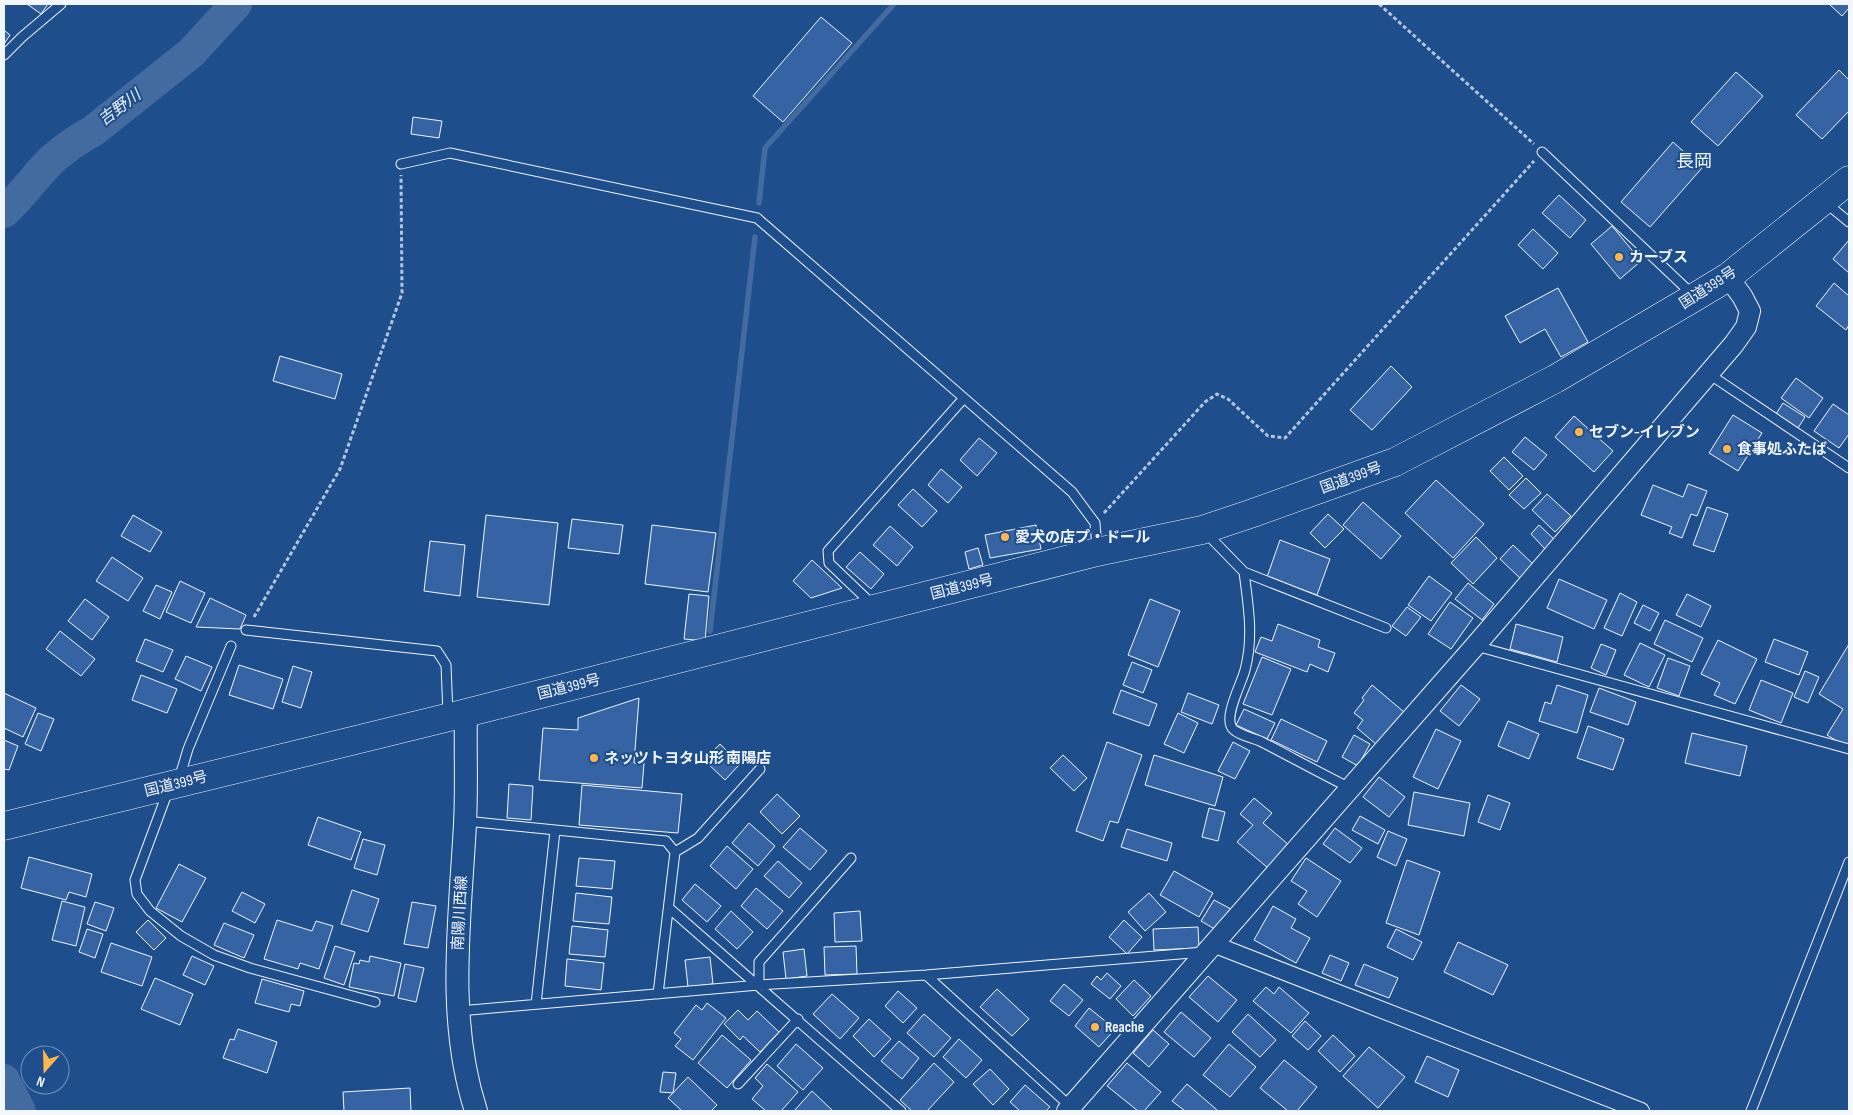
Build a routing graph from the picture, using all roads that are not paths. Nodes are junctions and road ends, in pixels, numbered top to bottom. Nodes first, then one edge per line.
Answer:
1 (61, 4) edge
2 (4, 55) edge
3 (1542, 152) road end
4 (401, 164) road end
5 (1849, 180) edge
6 (1823, 201) junction
7 (1849, 222) edge
8 (1728, 277) junction
9 (1696, 298) junction
10 (1709, 374) junction
11 (964, 398) junction
12 (1849, 468) edge
13 (1202, 530) junction
14 (1097, 552) junction
15 (1244, 572) junction
16 (877, 609) junction
17 (1386, 628) dead end
18 (246, 630) road end
19 (231, 646) dead end
20 (1475, 646) junction
21 (457, 715) junction
22 (1849, 749) edge
23 (760, 769) dead end
24 (174, 785) junction
25 (1350, 789) junction
26 (465, 822) junction
27 (4, 826) edge
28 (556, 831) junction
29 (675, 852) junction
30 (851, 858) dead end
31 (1849, 862) edge
32 (669, 908) junction
33 (1210, 948) junction
34 (926, 975) junction
35 (759, 985) junction
36 (658, 994) junction
37 (376, 1002) dead end
38 (536, 1004) junction
39 (459, 1011) junction
40 (798, 1019) junction
41 (738, 1084) dead end
42 (1069, 1109) edge
43 (476, 1111) edge
44 (902, 1111) edge
45 (1641, 1111) edge
46 (1750, 1111) edge

1 - 2 lane
3 - 9 lane
4 - 11 lane
5 - 6 highway, 国道399号
6 - 7 lane
6 - 8 highway, 国道399号
8 - 9 highway, 国道399号
8 - 10 street
9 - 13 highway, 国道399号
10 - 12 lane
10 - 20 street
11 - 14 lane
11 - 16 lane
13 - 14 highway, 国道399号
13 - 15 lane
14 - 16 highway, 国道399号
15 - 17 lane
15 - 25 lane
16 - 21 highway, 国道399号
18 - 21 lane
19 - 24 lane
20 - 22 lane
20 - 25 street
21 - 24 highway, 国道399号
21 - 26 main road, 南陽川西線
23 - 29 lane
24 - 27 highway, 国道399号
24 - 37 lane
25 - 33 street
26 - 28 lane
26 - 39 main road, 南陽川西線
28 - 29 lane
28 - 38 lane
29 - 32 lane
30 - 35 lane
31 - 46 lane
32 - 35 lane
32 - 36 lane
33 - 34 lane
33 - 42 street
33 - 45 street
34 - 35 lane
34 - 42 lane
35 - 36 lane
35 - 40 lane
36 - 38 lane
38 - 39 lane
39 - 43 main road, 南陽川西線
40 - 41 lane
40 - 44 lane

